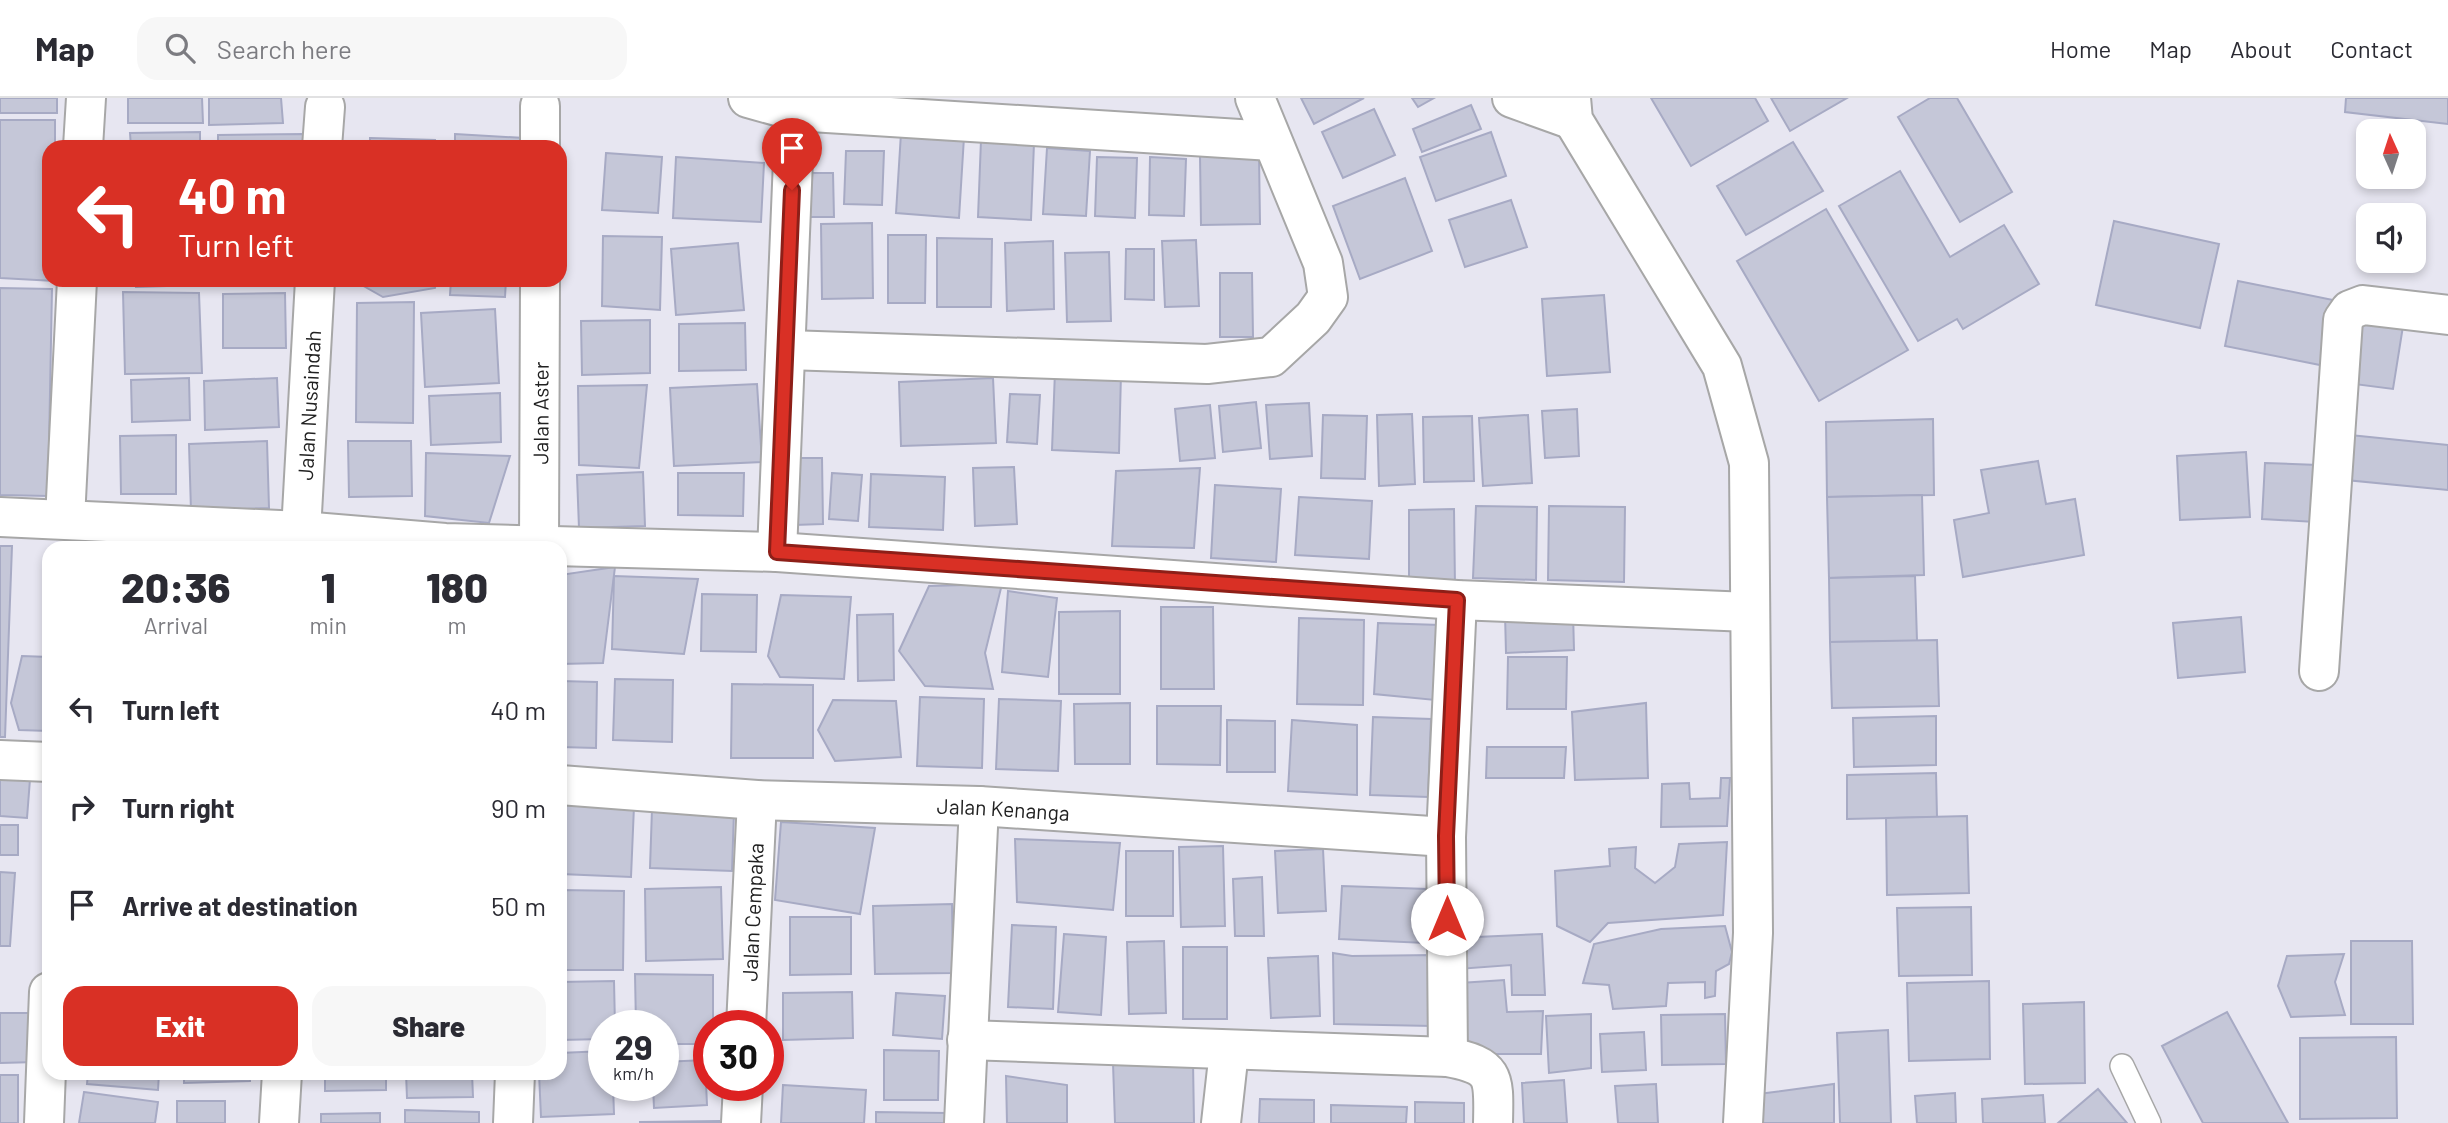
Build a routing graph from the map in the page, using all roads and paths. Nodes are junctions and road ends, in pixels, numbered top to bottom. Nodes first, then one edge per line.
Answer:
1 (86, 98) edge
2 (748, 98) edge
3 (1255, 98) edge
4 (1512, 98) edge
5 (540, 106) dead end
6 (325, 107) dead end
7 (1572, 109) edge
8 (795, 111) junction
9 (83, 140) edge
10 (323, 140) edge
11 (540, 140) edge
12 (1272, 141) junction
13 (76, 287) edge
14 (314, 287) edge
15 (540, 287) edge
16 (2448, 316) edge
17 (787, 350) junction
18 (0, 517) edge
19 (65, 519) junction
20 (301, 531) junction
21 (364, 541) edge
22 (539, 541) edge
23 (567, 547) edge
24 (777, 552) junction
25 (1457, 600) junction
26 (1749, 612) junction
27 (2319, 671) dead end
28 (0, 760) edge
29 (42, 762) edge
30 (567, 786) edge
31 (758, 800) junction
32 (979, 806) junction
33 (1446, 836) junction
34 (747, 1010) edge
35 (967, 1040) junction
36 (1229, 1051) junction
37 (1447, 1057) junction
38 (2122, 1066) dead end
39 (46, 1080) edge
40 (282, 1080) edge
41 (515, 1080) edge
42 (742, 1101) edge
43 (44, 1123) edge
44 (279, 1123) edge
45 (513, 1123) edge
46 (741, 1123) edge
47 (964, 1123) edge
48 (1221, 1123) edge
49 (1493, 1123) edge
50 (1743, 1123) edge
51 (2149, 1123) edge

1 - 9 street
2 - 8 street
3 - 12 street
4 - 7 street
5 - 11 street
6 - 10 street
7 - 26 street
8 - 12 street
8 - 17 street
12 - 17 street
13 - 19 street
14 - 20 street, Jalan Nusaindah
15 - 22 street, Jalan Aster
16 - 27 street
17 - 24 street
18 - 19 street
19 - 20 street
20 - 21 street
23 - 24 street
24 - 25 street
25 - 26 street
25 - 33 street
26 - 50 street
28 - 29 street
30 - 31 street, Jalan Kenanga
31 - 32 street, Jalan Kenanga
31 - 34 street, Jalan Cempaka
32 - 33 street, Jalan Kenanga
32 - 35 street
33 - 37 street
35 - 36 street
35 - 47 street
36 - 37 street
36 - 48 street
37 - 49 street
38 - 51 lane
39 - 43 street
40 - 44 street
41 - 45 street
42 - 46 street

